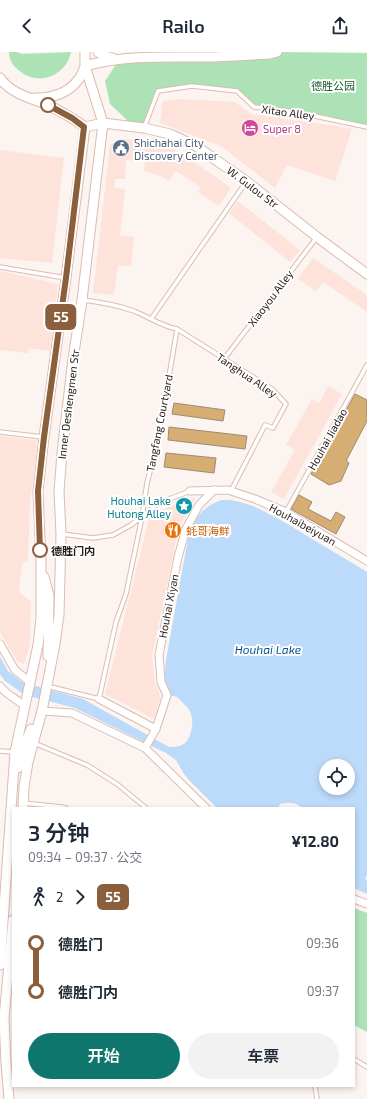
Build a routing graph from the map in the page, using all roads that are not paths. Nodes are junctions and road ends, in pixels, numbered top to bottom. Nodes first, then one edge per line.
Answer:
1 (85, 52) edge
2 (98, 52) edge
3 (277, 52) edge
4 (123, 58) junction
5 (85, 66) junction
6 (0, 78) edge
7 (29, 98) junction
8 (103, 123) junction
9 (84, 127) junction
10 (367, 127) edge
11 (144, 128) junction
12 (246, 181) junction
13 (317, 237) junction
14 (0, 267) edge
15 (367, 274) edge
16 (66, 278) junction
17 (82, 300) junction
18 (151, 319) junction
19 (177, 329) junction
20 (224, 359) junction
21 (367, 365) edge
22 (0, 432) edge
23 (44, 437) junction
24 (214, 490) junction
25 (190, 491) joint
26 (231, 492) junction
27 (286, 512) junction
28 (142, 517) junction
29 (61, 534) junction
30 (367, 560) edge
31 (41, 563) junction
32 (0, 644) edge
33 (30, 682) junction
34 (45, 685) junction
35 (0, 686) edge
36 (99, 699) junction
37 (25, 706) junction
38 (39, 711) junction
39 (156, 729) junction
40 (33, 743) junction
41 (145, 748) junction
42 (0, 751) edge
43 (15, 752) junction
44 (12, 788) junction
45 (23, 806) edge
46 (62, 807) edge
47 (145, 807) edge
48 (205, 807) edge
49 (355, 899) edge
50 (367, 904) edge
51 (6, 906) edge
52 (12, 931) edge
53 (0, 965) edge
54 (355, 1060) edge
55 (367, 1067) edge
56 (316, 1087) edge
57 (9, 1099) edge
58 (317, 1099) edge

1 - 5 main road
2 - 4 main road
3 - 4 main road
4 - 5 main road
5 - 7 main road
5 - 8 main road
6 - 7 main road
7 - 9 main road
8 - 9 main road, W. Gulou Str
8 - 11 main road, W. Gulou Str
8 - 17 main road, Inner Deshengmen Str
9 - 16 main road
10 - 11 lane, Xitao Alley
11 - 12 main road, W. Gulou Str
12 - 13 main road, W. Gulou Str
12 - 18 lane
13 - 15 main road, W. Gulou Str
13 - 20 lane, Xiaoyou Alley
14 - 16 lane
16 - 23 main road
17 - 18 lane, Tanghua Alley
17 - 29 main road, Inner Deshengmen Str
18 - 19 lane, Tanghua Alley
19 - 20 lane, Tanghua Alley
19 - 28 lane, Tangfang Courtyard
20 - 26 lane, Tanghua Alley
21 - 27 lane, Houhai Jiadao
22 - 23 lane
23 - 31 main road
24 - 25 street, Houhaibeiyuan
24 - 26 street, Houhaibeiyuan
24 - 39 street, Houhai Xiyan
25 - 28 lane
26 - 27 street, Houhaibeiyuan
27 - 30 street, Houhaibeiyuan
28 - 29 lane
28 - 36 lane, Tangfang Courtyard
29 - 34 main road, Inner Deshengmen Str
31 - 33 main road
31 - 34 main road
32 - 33 street
33 - 37 main road
34 - 36 lane
34 - 38 main road
35 - 37 street
36 - 39 street
37 - 43 main road
38 - 40 main road
38 - 41 street
38 - 44 main road
39 - 41 street, Houhai Xiyan
40 - 45 main road
40 - 47 lane
41 - 48 street
42 - 43 lane
43 - 44 main road
44 - 51 main road
45 - 46 lane
49 - 50 street
51 - 53 main road
52 - 57 main road
54 - 55 lane
56 - 58 lane

